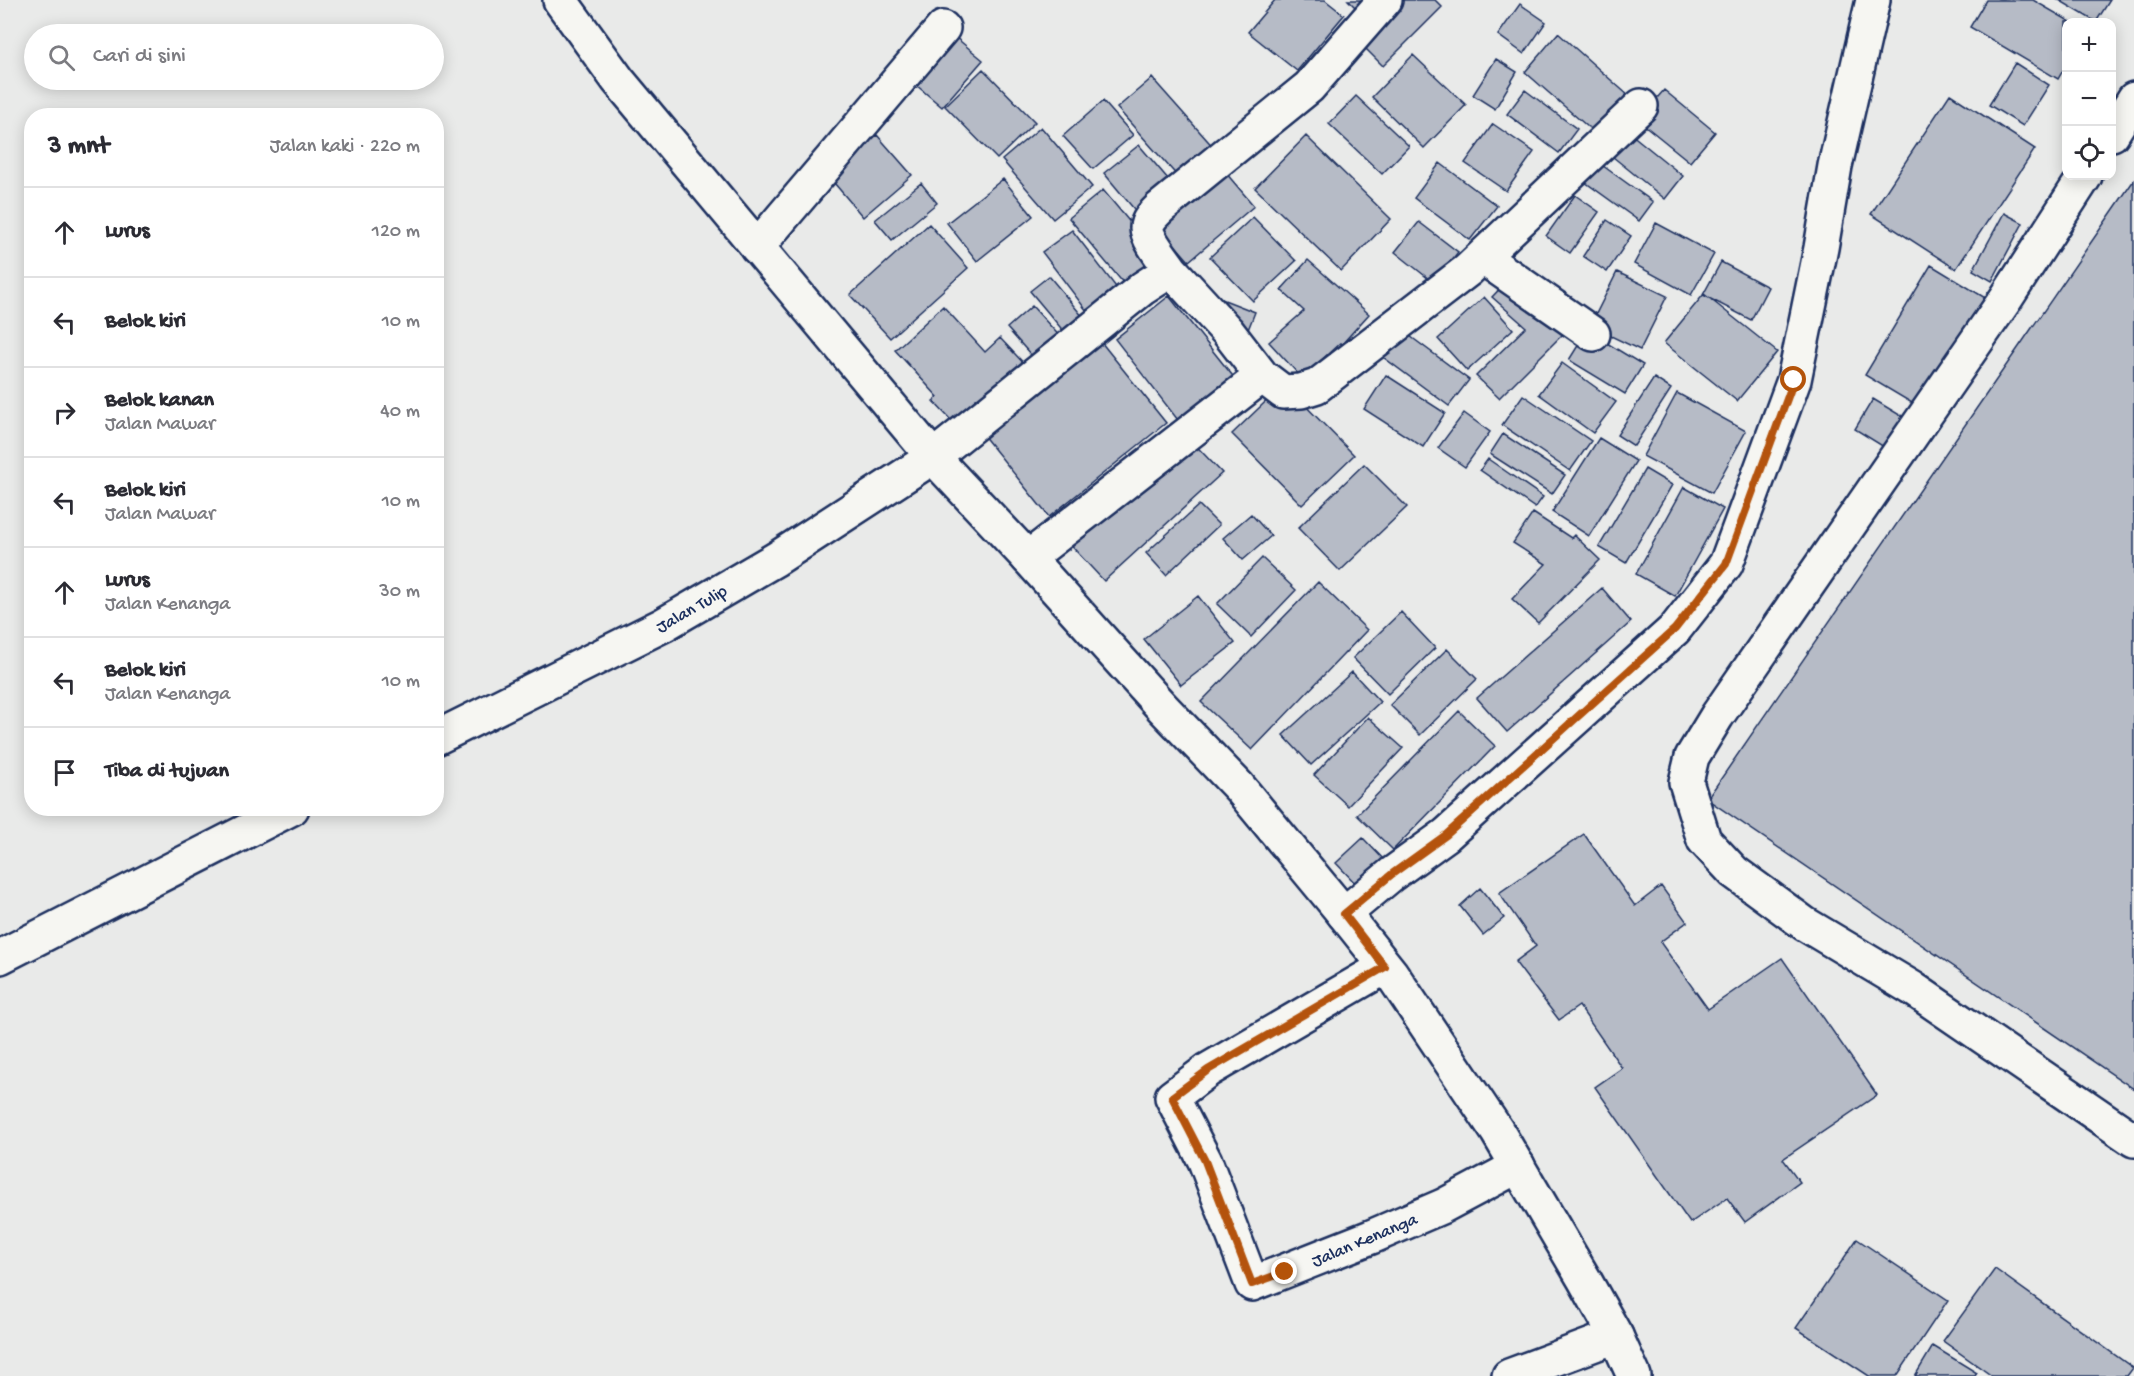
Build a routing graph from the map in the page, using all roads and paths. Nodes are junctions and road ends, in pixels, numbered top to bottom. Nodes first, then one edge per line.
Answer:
1 (560, 0) edge
2 (1385, 0) edge
3 (1873, 0) edge
4 (943, 28) dead end
5 (2134, 99) edge
6 (1641, 106) dead end
7 (2116, 128) edge
8 (2082, 180) edge
9 (757, 248) junction
10 (1482, 257) junction
11 (1171, 270) junction
12 (1593, 334) dead end
13 (1262, 376) junction
14 (933, 457) junction
15 (1028, 558) junction
16 (444, 734) edge
17 (277, 816) edge
18 (1344, 914) junction
19 (0, 957) edge
20 (1385, 967) junction
21 (2134, 1140) edge
22 (1518, 1166) junction
23 (1616, 1336) junction
24 (1509, 1376) edge
25 (1634, 1376) edge

1 - 9 street
2 - 11 street
3 - 18 street
4 - 9 street
5 - 7 street
6 - 10 street
8 - 21 street
9 - 14 street
10 - 12 street
10 - 13 street
11 - 13 street
11 - 14 street, Jalan Tulip
13 - 15 street
14 - 15 street
14 - 16 street, Jalan Tulip
15 - 18 street
17 - 19 street
18 - 20 street
20 - 22 street
20 - 22 street, Jalan Kenanga
22 - 23 street
23 - 24 street
23 - 25 street

